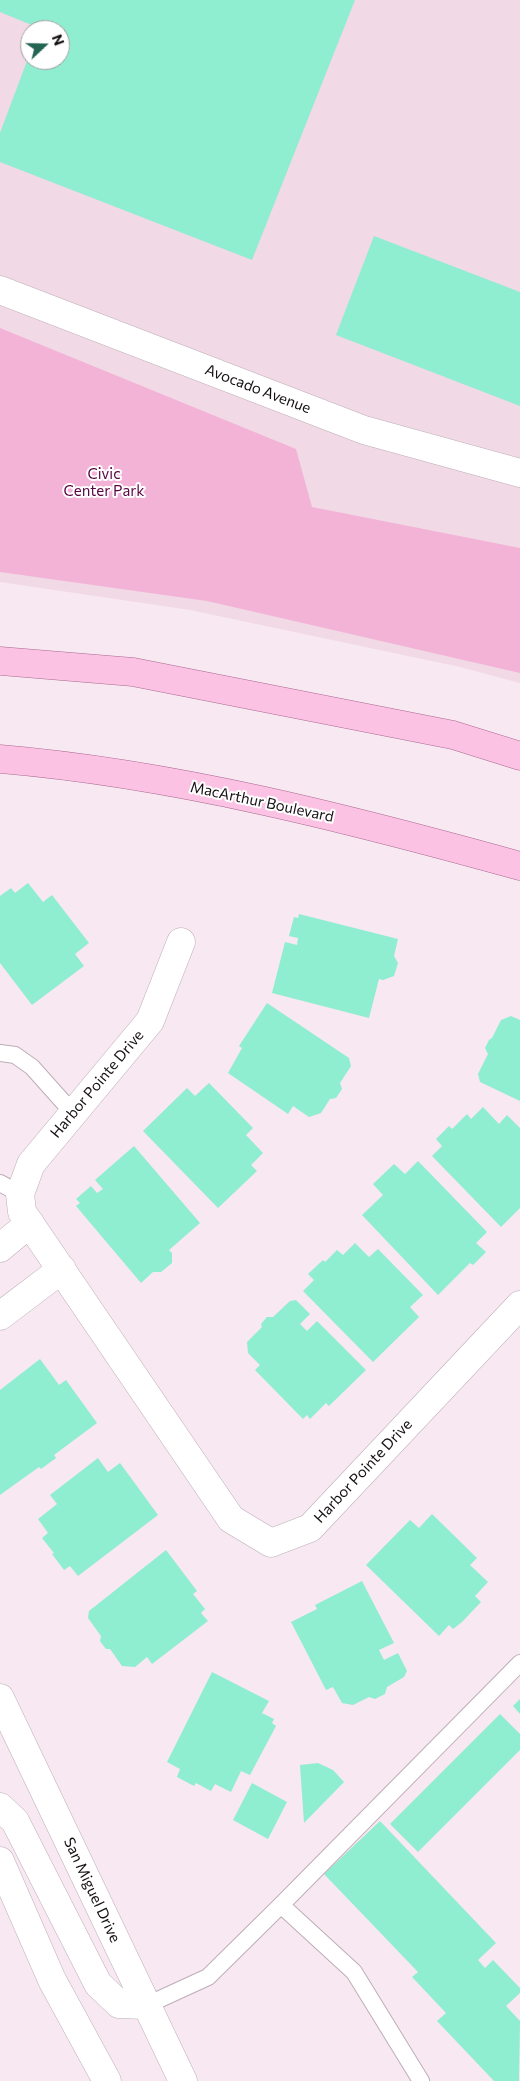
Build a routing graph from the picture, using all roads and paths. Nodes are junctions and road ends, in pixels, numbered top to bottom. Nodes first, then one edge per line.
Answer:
1 (0, 290) edge
2 (520, 473) edge
3 (0, 661) edge
4 (520, 756) edge
5 (0, 759) edge
6 (520, 866) edge
7 (181, 942) dead end
8 (0, 1053) edge
9 (73, 1113) junction
10 (10, 1188) edge
11 (30, 1223) junction
12 (0, 1248) edge
13 (62, 1269) junction
14 (520, 1305) edge
15 (0, 1316) edge
16 (520, 1663) edge
17 (0, 1698) edge
18 (0, 1807) edge
19 (0, 1862) edge
20 (281, 1905) junction
21 (147, 2006) junction
22 (108, 2081) edge
23 (183, 2081) edge
24 (421, 2081) edge

1 - 2 street, Avocado Avenue
3 - 4 main road
5 - 6 main road, MacArthur Boulevard
7 - 9 street, Harbor Pointe Drive
8 - 9 lane
9 - 10 street, Harbor Pointe Drive
10 - 11 street, Harbor Pointe Drive
11 - 12 street
11 - 13 street, Harbor Pointe Drive
13 - 14 street, Harbor Pointe Drive
13 - 15 street
16 - 20 lane
17 - 21 street, San Miguel Drive
18 - 21 street
19 - 22 street
20 - 21 lane
20 - 24 lane
21 - 23 street, San Miguel Drive

